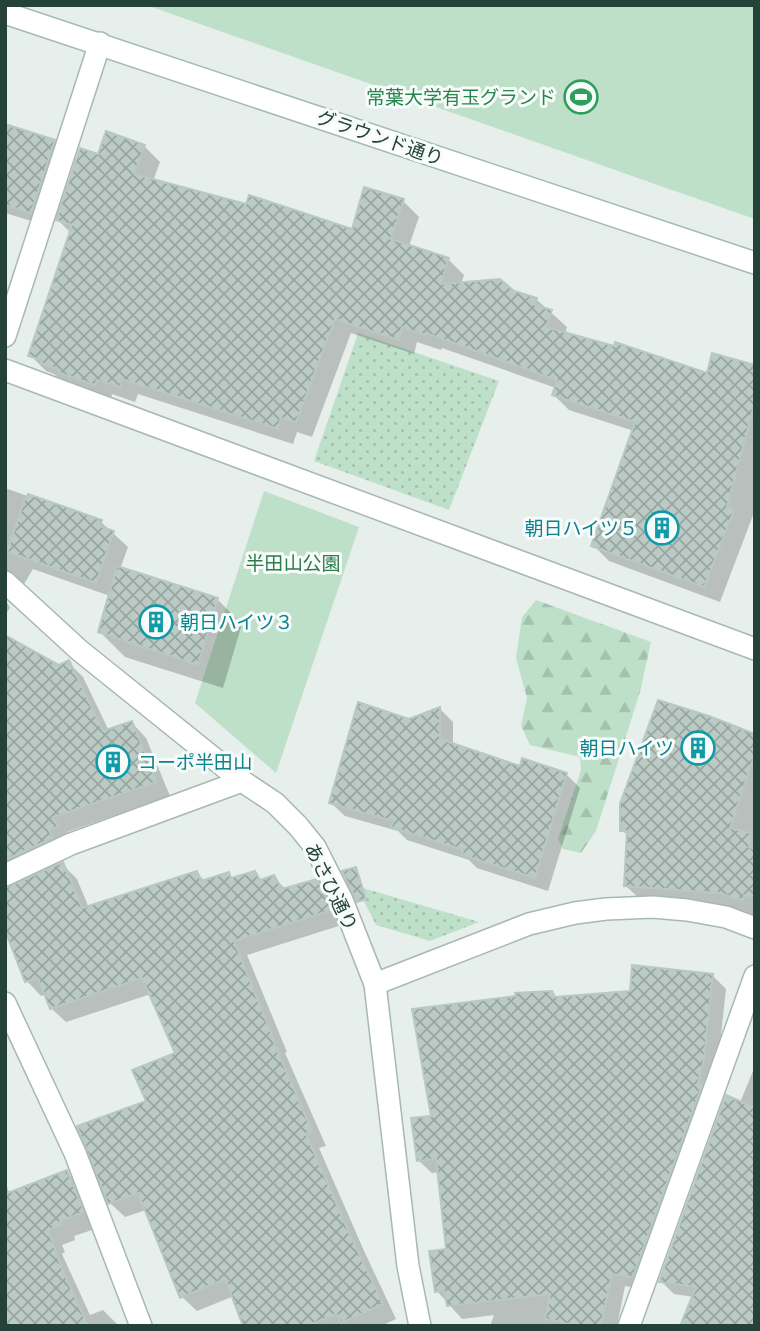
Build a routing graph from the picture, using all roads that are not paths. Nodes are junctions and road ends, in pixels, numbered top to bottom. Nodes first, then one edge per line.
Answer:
1 (5, 13) edge
2 (100, 43) junction
3 (755, 263) edge
4 (5, 336) edge
5 (5, 370) edge
6 (5, 582) edge
7 (755, 649) edge
8 (242, 781) junction
9 (5, 875) edge
10 (755, 928) edge
11 (755, 976) edge
12 (375, 984) junction
13 (5, 1003) edge
14 (141, 1326) edge
15 (420, 1326) edge
16 (629, 1326) edge

1 - 2 street, グラウンド通り
2 - 3 street, グラウンド通り
2 - 4 street
5 - 7 street
6 - 8 street, あさひ通り
8 - 9 street
8 - 12 street, あさひ通り
10 - 12 street
11 - 16 street
12 - 15 street, あさひ通り
13 - 14 street

